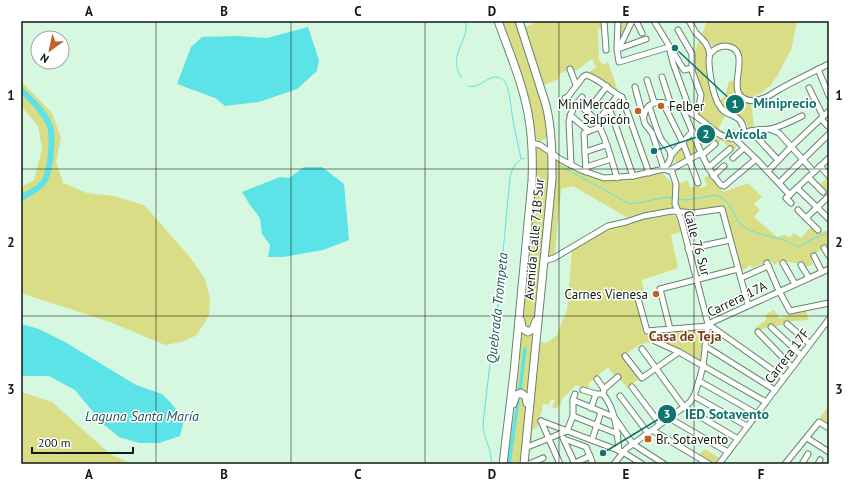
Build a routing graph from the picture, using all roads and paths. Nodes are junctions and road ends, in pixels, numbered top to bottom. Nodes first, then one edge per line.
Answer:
1 (498, 21) edge
2 (518, 21) edge
3 (604, 21) edge
4 (618, 21) edge
5 (632, 21) edge
6 (636, 21) edge
7 (654, 21) edge
8 (689, 21) edge
9 (678, 30) dead end
10 (642, 32) dead end
11 (646, 38) dead end
12 (670, 47) junction
13 (618, 49) junction
14 (606, 50) dead end
15 (710, 54) junction
16 (829, 64) edge
17 (692, 68) junction
18 (570, 69) dead end
19 (818, 70) junction
20 (662, 77) dead end
21 (647, 80) dead end
22 (576, 85) junction
23 (607, 86) junction
24 (635, 86) dead end
25 (809, 88) dead end
26 (828, 89) edge
27 (620, 96) junction
28 (829, 96) edge
29 (582, 97) dead end
30 (565, 98) dead end
31 (654, 102) junction
32 (577, 103) junction
33 (663, 103) junction
34 (671, 105) junction
35 (649, 106) junction
36 (608, 107) junction
37 (683, 110) junction
38 (829, 111) edge
39 (587, 112) junction
40 (693, 114) junction
41 (570, 115) junction
42 (644, 116) junction
43 (802, 116) dead end
44 (822, 117) junction
45 (597, 122) junction
46 (600, 127) junction
47 (829, 127) edge
48 (770, 129) junction
49 (693, 131) junction
50 (751, 131) junction
51 (586, 132) junction
52 (652, 133) junction
53 (744, 133) junction
54 (829, 134) edge
55 (734, 138) junction
56 (662, 141) junction
57 (532, 143) junction
58 (683, 143) junction
59 (715, 144) dead end
60 (606, 145) junction
61 (791, 147) junction
62 (744, 148) junction
63 (730, 149) dead end
64 (585, 152) junction
65 (552, 153) junction
66 (702, 154) junction
67 (671, 155) junction
68 (733, 158) dead end
69 (829, 158) edge
70 (611, 159) junction
71 (689, 159) junction
72 (756, 159) junction
73 (802, 159) junction
74 (778, 160) junction
75 (571, 165) junction
76 (724, 166) dead end
77 (820, 166) junction
78 (708, 168) junction
79 (586, 170) junction
80 (664, 170) junction
81 (670, 170) junction
82 (768, 171) junction
83 (814, 172) junction
84 (649, 173) junction
85 (633, 176) junction
86 (713, 176) junction
87 (829, 176) edge
88 (808, 177) junction
89 (617, 178) junction
90 (698, 183) dead end
91 (779, 183) junction
92 (797, 188) junction
93 (824, 192) dead end
94 (829, 196) edge
95 (788, 197) junction
96 (791, 202) dead end
97 (817, 207) junction
98 (798, 210) dead end
99 (678, 211) junction
100 (806, 218) junction
101 (829, 219) edge
102 (818, 230) dead end
103 (730, 240) junction
104 (824, 248) dead end
105 (688, 249) junction
106 (814, 256) dead end
107 (829, 256) edge
108 (544, 261) junction
109 (783, 263) dead end
110 (801, 265) dead end
111 (829, 268) edge
112 (738, 269) junction
113 (822, 272) junction
114 (740, 278) junction
115 (809, 278) junction
116 (696, 280) junction
117 (795, 284) junction
118 (780, 291) junction
119 (637, 295) dead end
120 (520, 299) junction
121 (539, 304) junction
122 (829, 304) edge
123 (748, 305) junction
124 (829, 319) edge
125 (787, 324) dead end
126 (708, 325) junction
127 (771, 326) dead end
128 (670, 329) junction
129 (658, 330) junction
130 (758, 332) dead end
131 (810, 344) junction
132 (705, 346) junction
133 (642, 349) dead end
134 (679, 352) junction
135 (801, 355) junction
136 (625, 356) dead end
137 (703, 366) junction
138 (792, 367) junction
139 (656, 369) junction
140 (618, 377) dead end
141 (784, 378) junction
142 (597, 379) dead end
143 (699, 381) junction
144 (632, 387) dead end
145 (583, 390) dead end
146 (775, 390) junction
147 (603, 391) junction
148 (575, 394) dead end
149 (596, 394) junction
150 (620, 396) dead end
151 (694, 396) junction
152 (573, 400) junction
153 (766, 402) junction
154 (684, 407) junction
155 (591, 408) junction
156 (601, 412) junction
157 (757, 414) junction
158 (573, 416) junction
159 (614, 417) junction
160 (669, 418) junction
161 (509, 420) junction
162 (528, 422) junction
163 (660, 424) junction
164 (597, 426) junction
165 (747, 426) junction
166 (829, 428) edge
167 (567, 431) junction
168 (650, 431) junction
169 (561, 433) junction
170 (618, 434) junction
171 (548, 438) junction
172 (807, 438) junction
173 (564, 439) junction
174 (738, 439) junction
175 (592, 440) junction
176 (633, 444) junction
177 (525, 448) junction
178 (621, 451) junction
179 (728, 452) junction
180 (829, 452) edge
181 (808, 454) dead end
182 (590, 456) junction
183 (543, 458) dead end
184 (504, 464) edge
185 (524, 464) edge
186 (529, 464) edge
187 (560, 464) edge
188 (574, 464) edge
189 (593, 464) edge
190 (615, 464) edge
191 (642, 464) edge
192 (664, 464) edge
193 (709, 464) edge
194 (719, 464) edge
195 (785, 464) edge
196 (802, 464) edge

1 - 57 highway, Avenida Calle 71B Sur
2 - 65 highway, Avenida Calle 71B Sur
3 - 14 street
4 - 13 street
5 - 13 street
6 - 10 street
7 - 12 street
8 - 15 street
9 - 17 street
11 - 13 street
12 - 13 street
12 - 17 street
12 - 40 street
15 - 19 street
15 - 53 street
16 - 19 street
17 - 40 street
18 - 22 street
19 - 26 street
20 - 34 street
21 - 31 street
22 - 23 street
22 - 30 street
23 - 27 street
23 - 39 street
24 - 42 street
25 - 44 street
26 - 28 street
27 - 36 street
27 - 84 street
29 - 32 street
31 - 33 street
31 - 35 street
32 - 39 street
32 - 41 street
33 - 34 street
33 - 58 street
34 - 37 street
35 - 42 street
35 - 56 street
36 - 45 street
36 - 85 street
37 - 40 street
37 - 49 street
38 - 44 street
39 - 45 street
40 - 55 street
41 - 51 street
41 - 75 street
42 - 52 street
43 - 48 street
44 - 47 street
44 - 61 street
45 - 46 street
46 - 51 street
46 - 60 street
48 - 50 street
48 - 61 street
49 - 58 street
49 - 66 street
50 - 53 street
50 - 74 street
51 - 64 street
52 - 56 street
52 - 80 street
53 - 55 street
54 - 73 street
55 - 62 street
56 - 67 street
57 - 65 street
57 - 120 highway, Avenida Calle 71B Sur
58 - 67 street
58 - 71 street
59 - 66 street
60 - 64 street
60 - 70 street
61 - 73 street
61 - 74 street
62 - 68 street
62 - 72 street
63 - 78 street
64 - 79 street
65 - 75 street
65 - 108 highway, Avenida Calle 71B Sur
66 - 71 street
66 - 78 street
67 - 80 street
69 - 77 street
70 - 79 street
70 - 89 street
71 - 81 street
71 - 90 street
72 - 82 street
72 - 86 street
73 - 83 street
73 - 91 street
74 - 82 street
75 - 79 street
76 - 86 street
77 - 83 street
77 - 87 street
78 - 86 street
79 - 89 street
80 - 81 street
80 - 84 street
81 - 99 street, Calle 76 Sur
82 - 91 street
83 - 88 street
84 - 85 street
85 - 89 street
88 - 92 street
88 - 93 street
91 - 95 street
92 - 95 street
92 - 97 street
94 - 97 street
95 - 96 street
97 - 100 street
97 - 101 street
98 - 100 street
99 - 103 street
99 - 105 street, Calle 76 Sur
99 - 108 street
100 - 102 street
103 - 105 street
103 - 112 street
104 - 107 street
105 - 116 street, Calle 76 Sur
106 - 113 street
108 - 121 highway, Avenida Calle 71B Sur
109 - 117 street
110 - 115 street
111 - 113 street, Carrera 17A
112 - 114 street
112 - 116 street
113 - 115 street, Carrera 17A
114 - 118 street
114 - 123 street
115 - 117 street, Carrera 17A
116 - 126 street, Calle 76 Sur
116 - 128 street
117 - 118 street, Carrera 17A
118 - 122 street
118 - 123 street, Carrera 17A
119 - 129 street
120 - 121 highway
120 - 161 highway, Avenida Calle 71B Sur
121 - 162 highway, Avenida Calle 71B Sur
123 - 126 street, Carrera 17A
124 - 131 street, Carrera 17F
125 - 131 street
126 - 128 street
126 - 132 street, Carrera 17A
126 - 141 street
127 - 135 street
128 - 129 street
129 - 134 street
130 - 138 street
131 - 135 street, Carrera 17F
132 - 137 street, Carrera 17A
132 - 146 street
133 - 139 street
134 - 137 street
134 - 139 street
135 - 138 street, Carrera 17F
136 - 139 street
137 - 143 street, Carrera 17A
137 - 153 street
138 - 141 street, Carrera 17F
139 - 154 street
140 - 147 street
141 - 146 street, Carrera 17F
142 - 147 street
143 - 151 street, Carrera 17A
143 - 157 street
144 - 163 street
145 - 149 street
146 - 153 street, Carrera 17F
147 - 149 street
147 - 159 street
148 - 152 street
149 - 155 street
150 - 168 street
151 - 154 street, Carrera 17A
151 - 165 street
152 - 155 street
152 - 158 street
153 - 157 street, Carrera 17F
154 - 160 street, Carrera 17A
154 - 174 street
155 - 156 street
156 - 159 street
156 - 164 street
157 - 165 street, Carrera 17F
158 - 164 street
158 - 167 street
159 - 170 street
159 - 176 street
160 - 163 street, Carrera 17A
160 - 179 street
161 - 162 highway
161 - 184 highway, Avenida Calle 71B Sur
162 - 177 highway, Avenida Calle 71B Sur
163 - 168 street, Carrera 17A
164 - 170 street
164 - 175 street
165 - 174 street, Carrera 17F
166 - 172 street
167 - 169 street
167 - 171 street
167 - 175 street
168 - 176 street, Carrera 17A
168 - 193 street
169 - 171 street
169 - 173 street
170 - 178 street
171 - 177 street
171 - 187 street
172 - 180 street
172 - 195 street
173 - 182 street
173 - 188 street
174 - 179 street, Carrera 17F
175 - 178 street
176 - 178 street, Carrera 17A
176 - 192 street
177 - 185 highway, Avenida Calle 71B Sur
178 - 190 street, Carrera 17A
178 - 191 street
179 - 194 street, Carrera 17F
181 - 196 street
182 - 188 street
182 - 189 street
183 - 186 street

